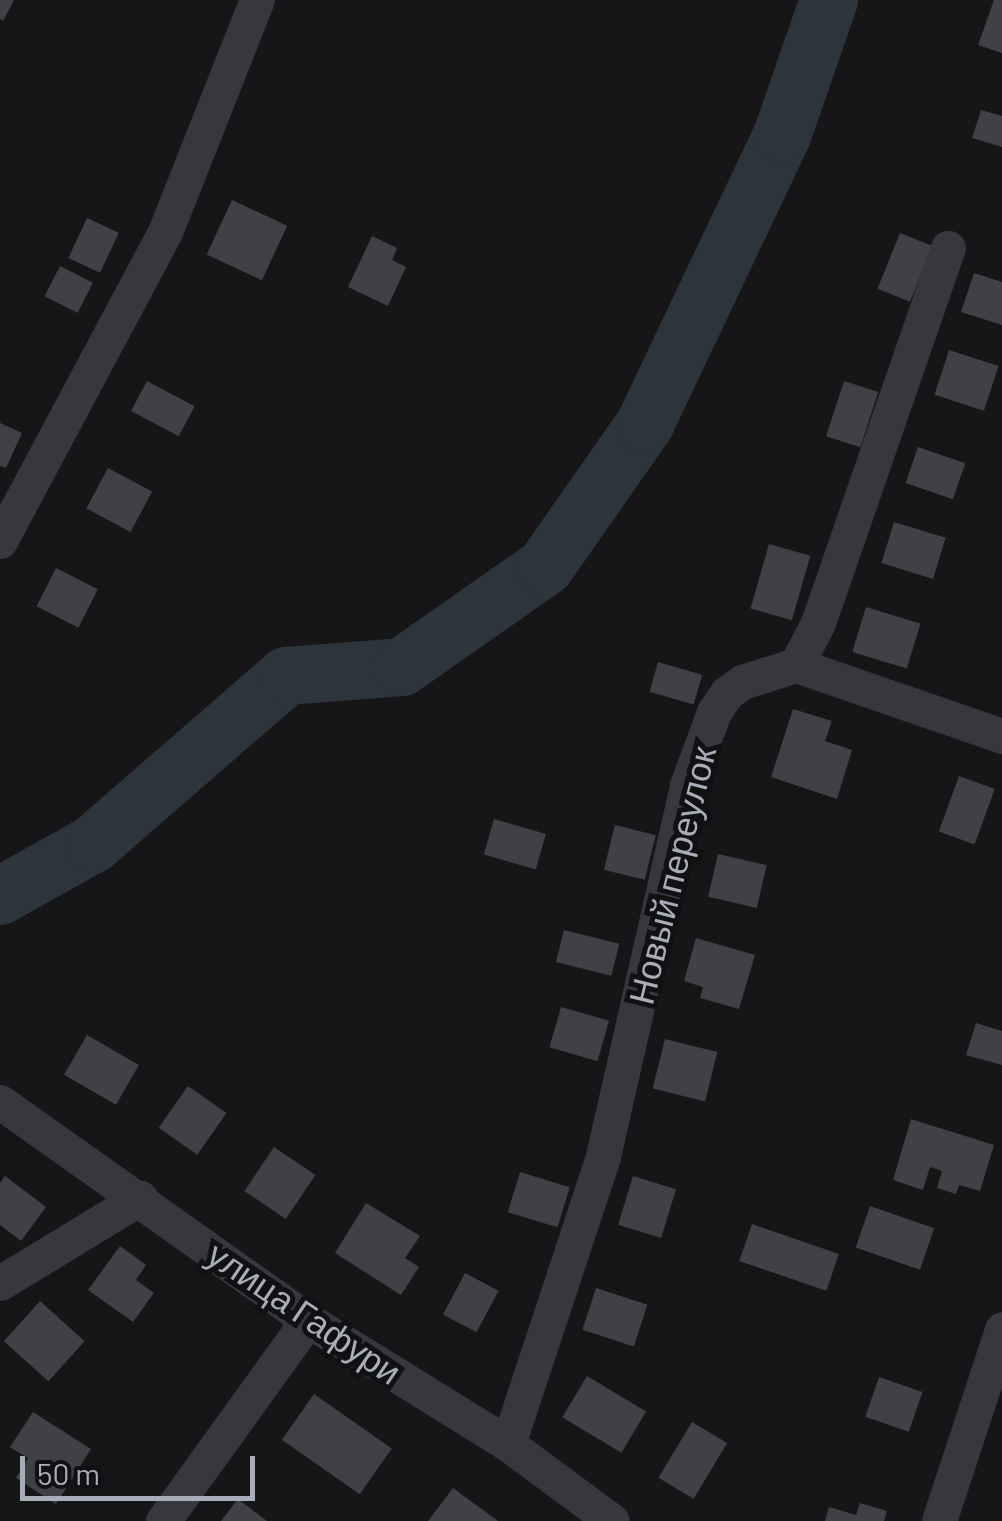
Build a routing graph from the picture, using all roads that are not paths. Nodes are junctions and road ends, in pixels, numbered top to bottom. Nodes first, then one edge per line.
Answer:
1 (257, 0) edge
2 (948, 248) dead end
3 (0, 542) edge
4 (796, 665) junction
5 (1002, 736) edge
6 (0, 1102) edge
7 (140, 1198) junction
8 (0, 1284) edge
9 (308, 1320) junction
10 (1002, 1329) edge
11 (508, 1444) junction
12 (163, 1521) edge
13 (612, 1521) edge
14 (939, 1521) edge

1 - 3 street
2 - 4 street
4 - 5 street
4 - 11 street, Новый переулок
6 - 7 street, улица Гафури
7 - 8 street
7 - 9 street, улица Гафури
9 - 11 street, улица Гафури
9 - 12 street
10 - 14 street
11 - 13 street, улица Гафури

